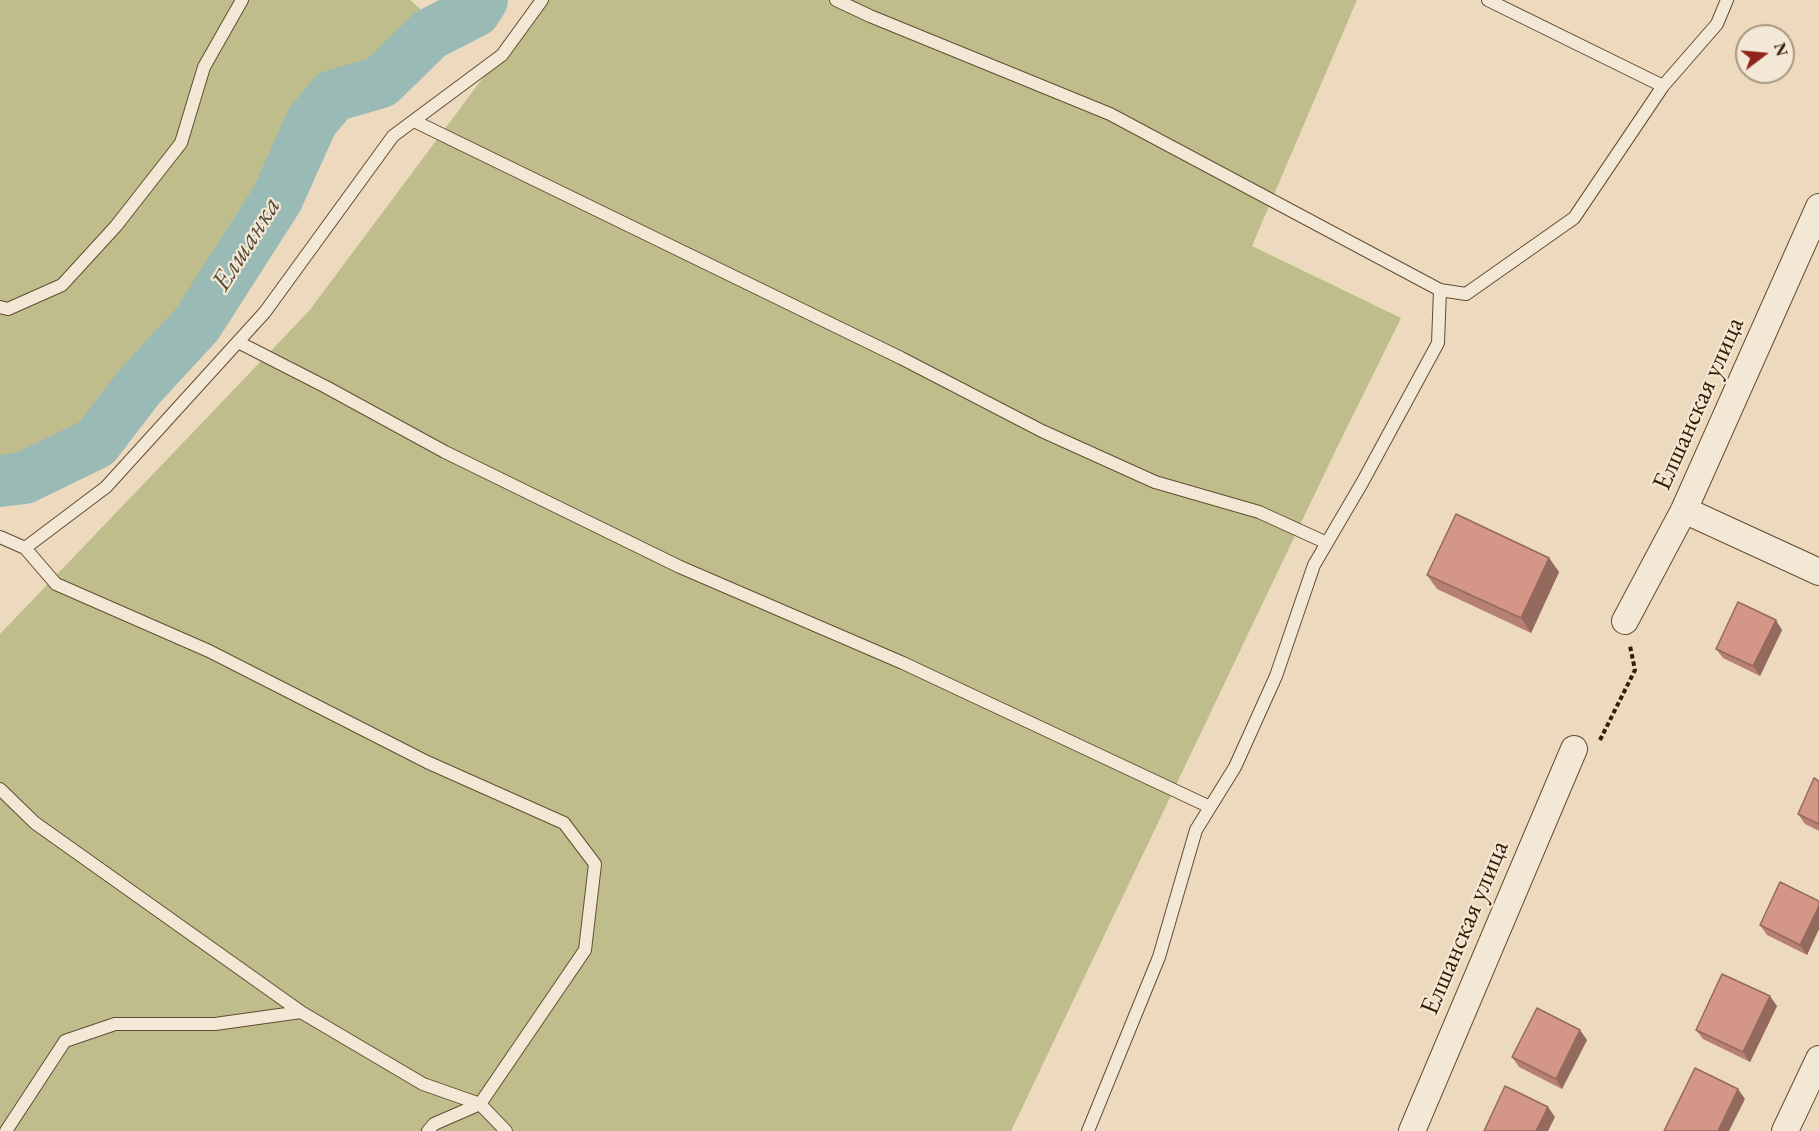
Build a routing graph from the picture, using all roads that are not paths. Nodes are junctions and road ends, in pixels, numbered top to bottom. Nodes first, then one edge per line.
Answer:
1 (242, 0) edge
2 (542, 0) edge
3 (836, 0) edge
4 (1488, 0) edge
5 (1727, 0) edge
6 (1663, 86) junction
7 (414, 121) junction
8 (1819, 207) edge
9 (1440, 290) junction
10 (0, 307) edge
11 (238, 342) junction
12 (1684, 510) junction
13 (0, 537) edge
14 (1327, 543) junction
15 (25, 548) junction
16 (1819, 572) edge
17 (1625, 621) road end
18 (1574, 749) road end
19 (0, 789) edge
20 (1210, 807) junction
21 (301, 1012) junction
22 (1819, 1059) edge
23 (480, 1104) junction
24 (6, 1131) edge
25 (428, 1131) edge
26 (506, 1131) edge
27 (1088, 1131) edge
28 (1412, 1131) edge
29 (1785, 1131) edge

1 - 10 lane
2 - 7 lane
3 - 9 lane
4 - 6 lane
5 - 6 lane
6 - 9 lane
7 - 11 lane
7 - 14 lane
8 - 12 street, Елшанская улица
9 - 14 lane
11 - 15 lane
11 - 20 lane
12 - 16 street
12 - 17 street, Елшанская улица
13 - 15 lane
14 - 20 lane
15 - 23 lane
18 - 28 street, Елшанская улица
19 - 21 lane
20 - 27 lane
21 - 23 lane
21 - 24 lane
22 - 29 street
23 - 25 lane
23 - 26 lane

